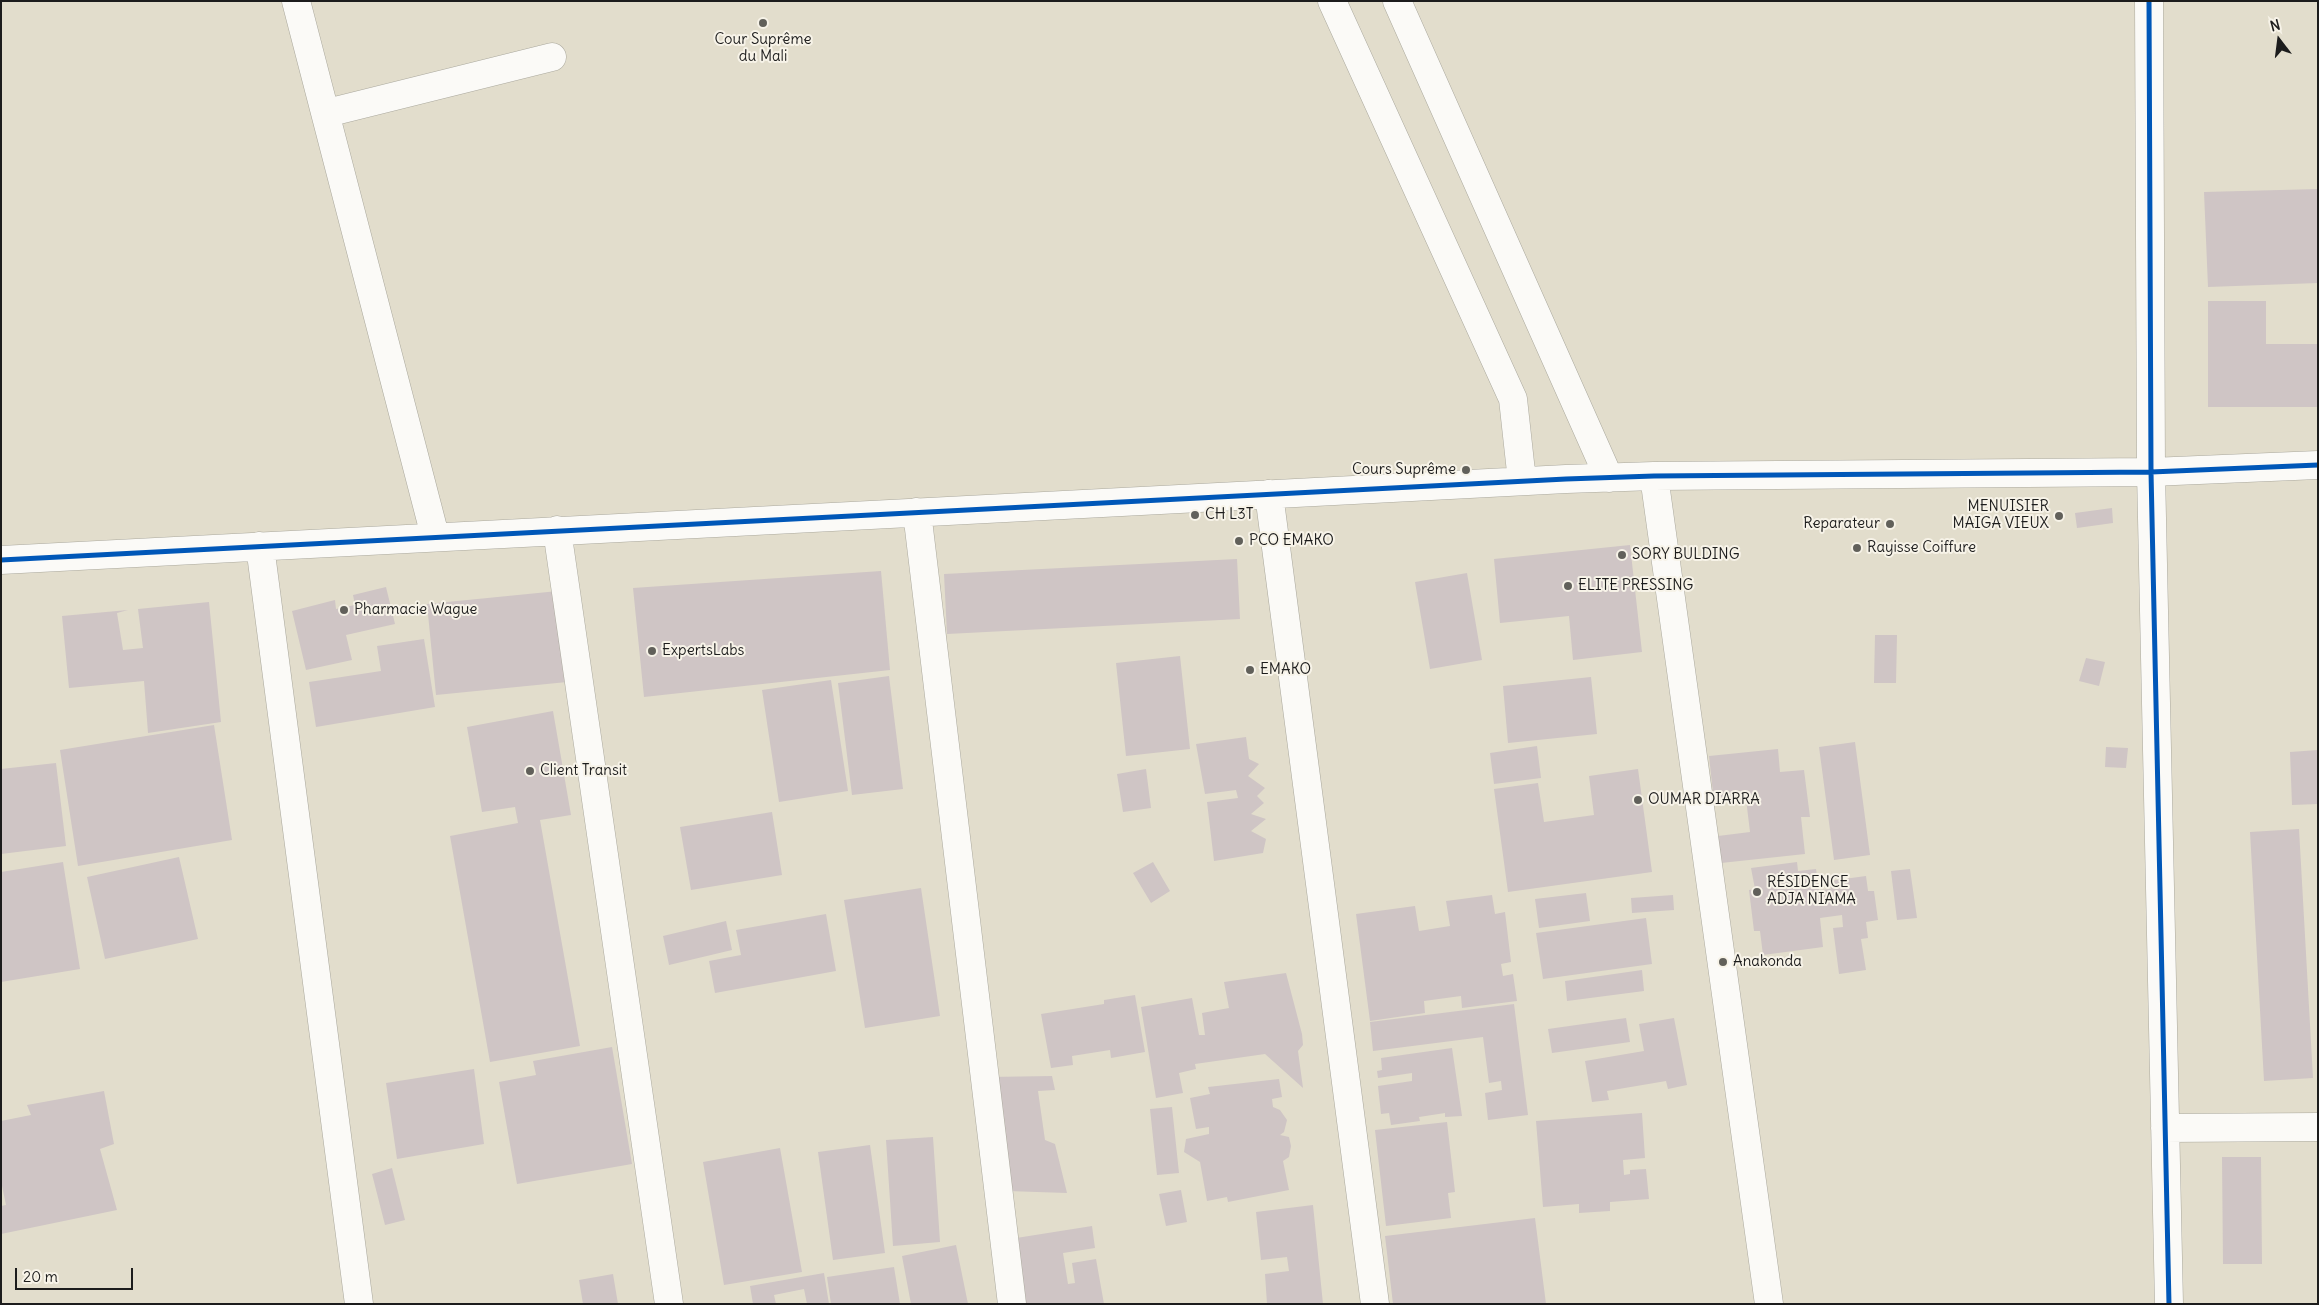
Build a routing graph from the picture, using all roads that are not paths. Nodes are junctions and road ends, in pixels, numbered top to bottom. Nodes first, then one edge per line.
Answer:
1 (296, 1) edge
2 (1332, 1) edge
3 (1397, 1) edge
4 (2149, 1) edge
5 (552, 57) dead end
6 (327, 113) junction
7 (2318, 465) edge
8 (2151, 472) junction
9 (1654, 476) junction
10 (1609, 478) junction
11 (1522, 481) junction
12 (1270, 494) junction
13 (917, 512) junction
14 (557, 530) junction
15 (435, 536) junction
16 (260, 546) junction
17 (1, 560) edge
18 (2318, 1127) edge
19 (2165, 1128) junction
20 (360, 1304) edge
21 (669, 1304) edge
22 (1012, 1304) edge
23 (1375, 1304) edge
24 (1769, 1304) edge
25 (2169, 1304) edge

1 - 6 street
2 - 11 street
3 - 10 street
4 - 8 street
5 - 6 street
6 - 15 street
7 - 8 street
8 - 9 street
8 - 19 street
9 - 10 street
9 - 24 street
10 - 11 street
11 - 12 street
12 - 13 street
12 - 23 street
13 - 14 street
13 - 22 street
14 - 15 street
14 - 21 street
15 - 16 street
16 - 17 street
16 - 20 street
18 - 19 street
19 - 25 street

